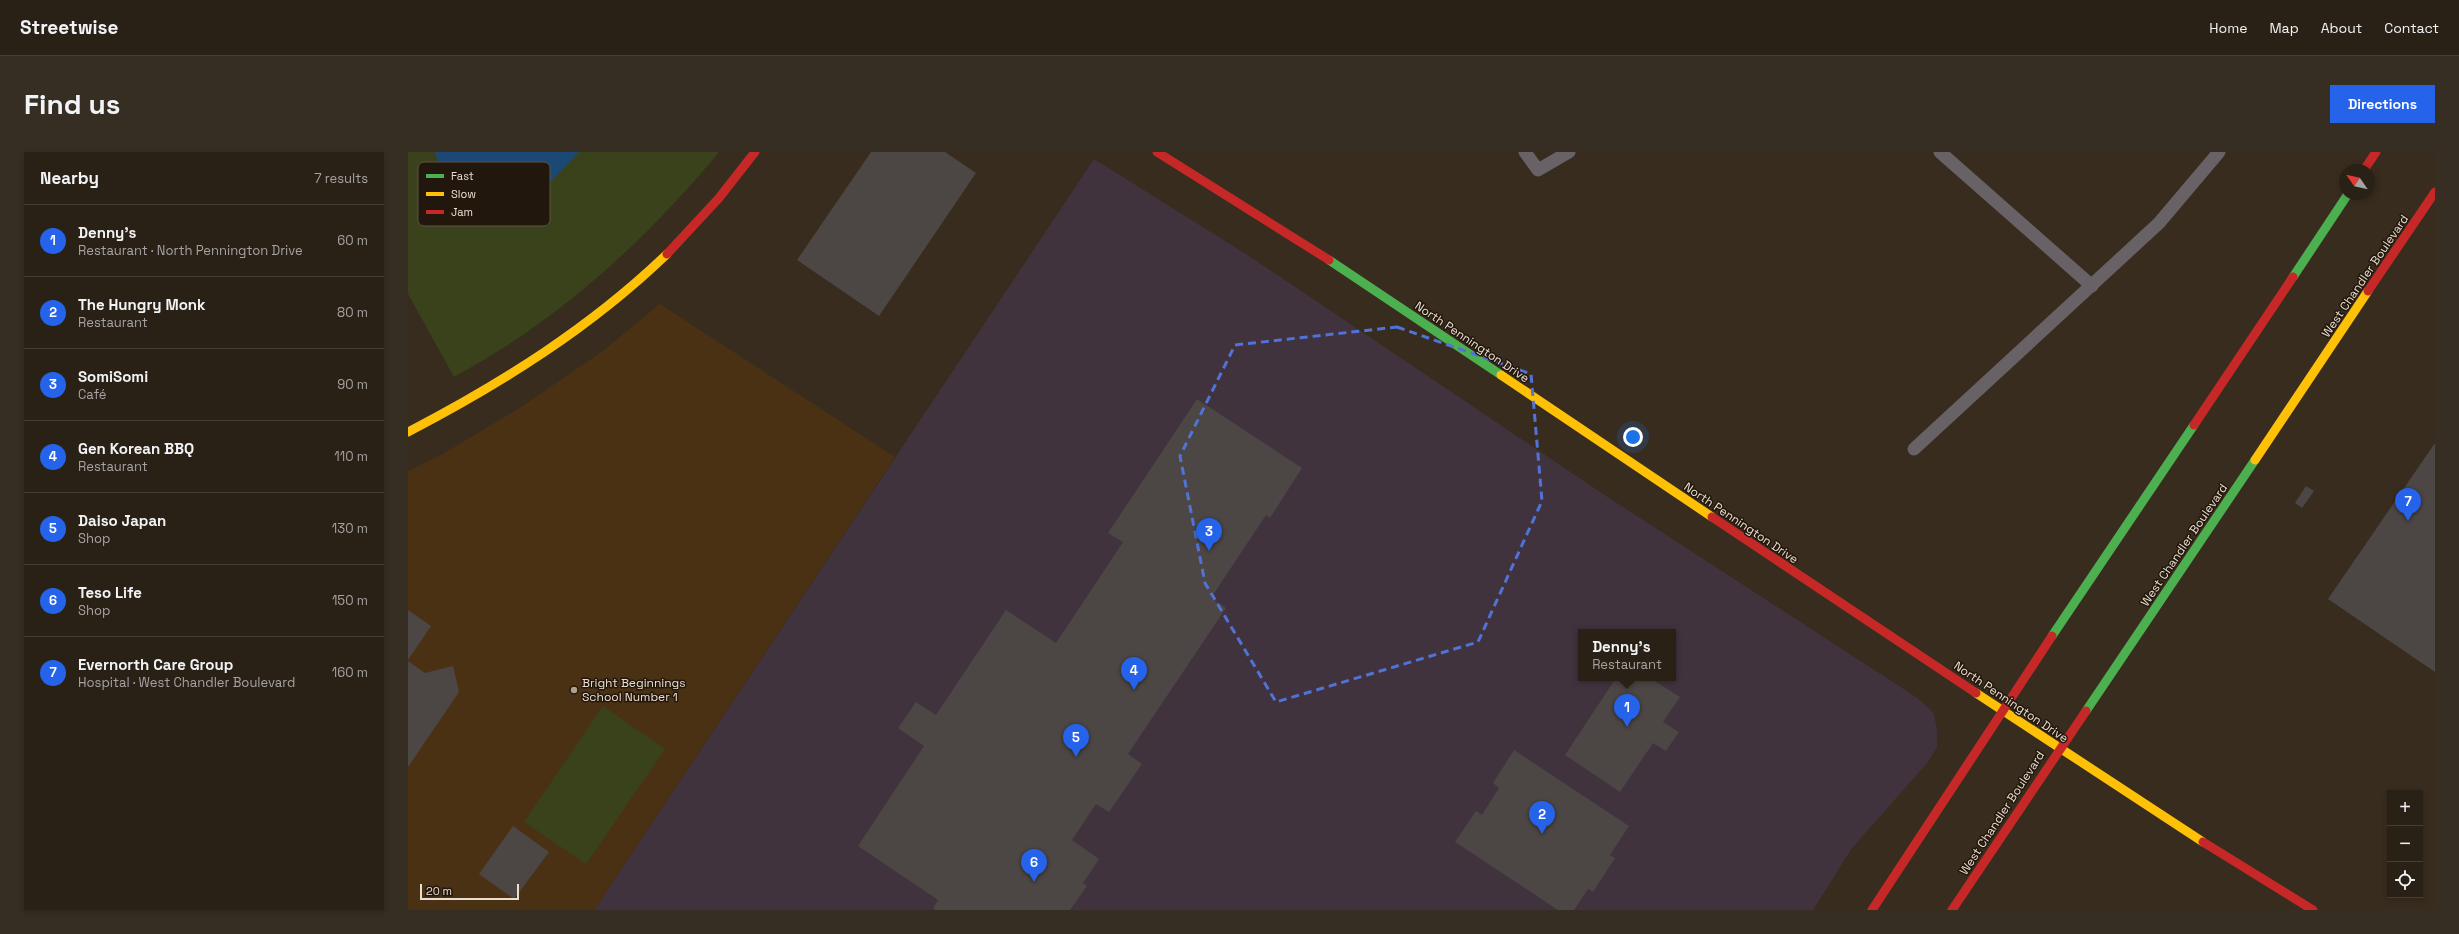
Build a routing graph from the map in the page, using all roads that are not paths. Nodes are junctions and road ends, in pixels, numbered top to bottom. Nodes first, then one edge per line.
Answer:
1 (755, 152) edge
2 (1157, 152) edge
3 (1525, 152) edge
4 (1569, 152) edge
5 (1940, 152) edge
6 (2219, 152) edge
7 (2376, 152) edge
8 (2368, 164) edge
9 (2435, 192) edge
10 (2344, 200) edge
11 (2092, 286) junction
12 (408, 432) edge
13 (1914, 449) dead end
14 (2002, 711) junction
15 (2059, 749) junction
16 (2310, 909) edge
17 (1872, 910) edge
18 (1952, 910) edge

1 - 12 street
2 - 14 street, North Pennington Drive
3 - 4 lane
5 - 11 lane
6 - 11 lane
7 - 8 street
9 - 15 street, West Chandler Boulevard
10 - 14 street
11 - 13 lane
14 - 15 street, North Pennington Drive
14 - 17 street
15 - 16 street, North Pennington Drive
15 - 18 street, West Chandler Boulevard

